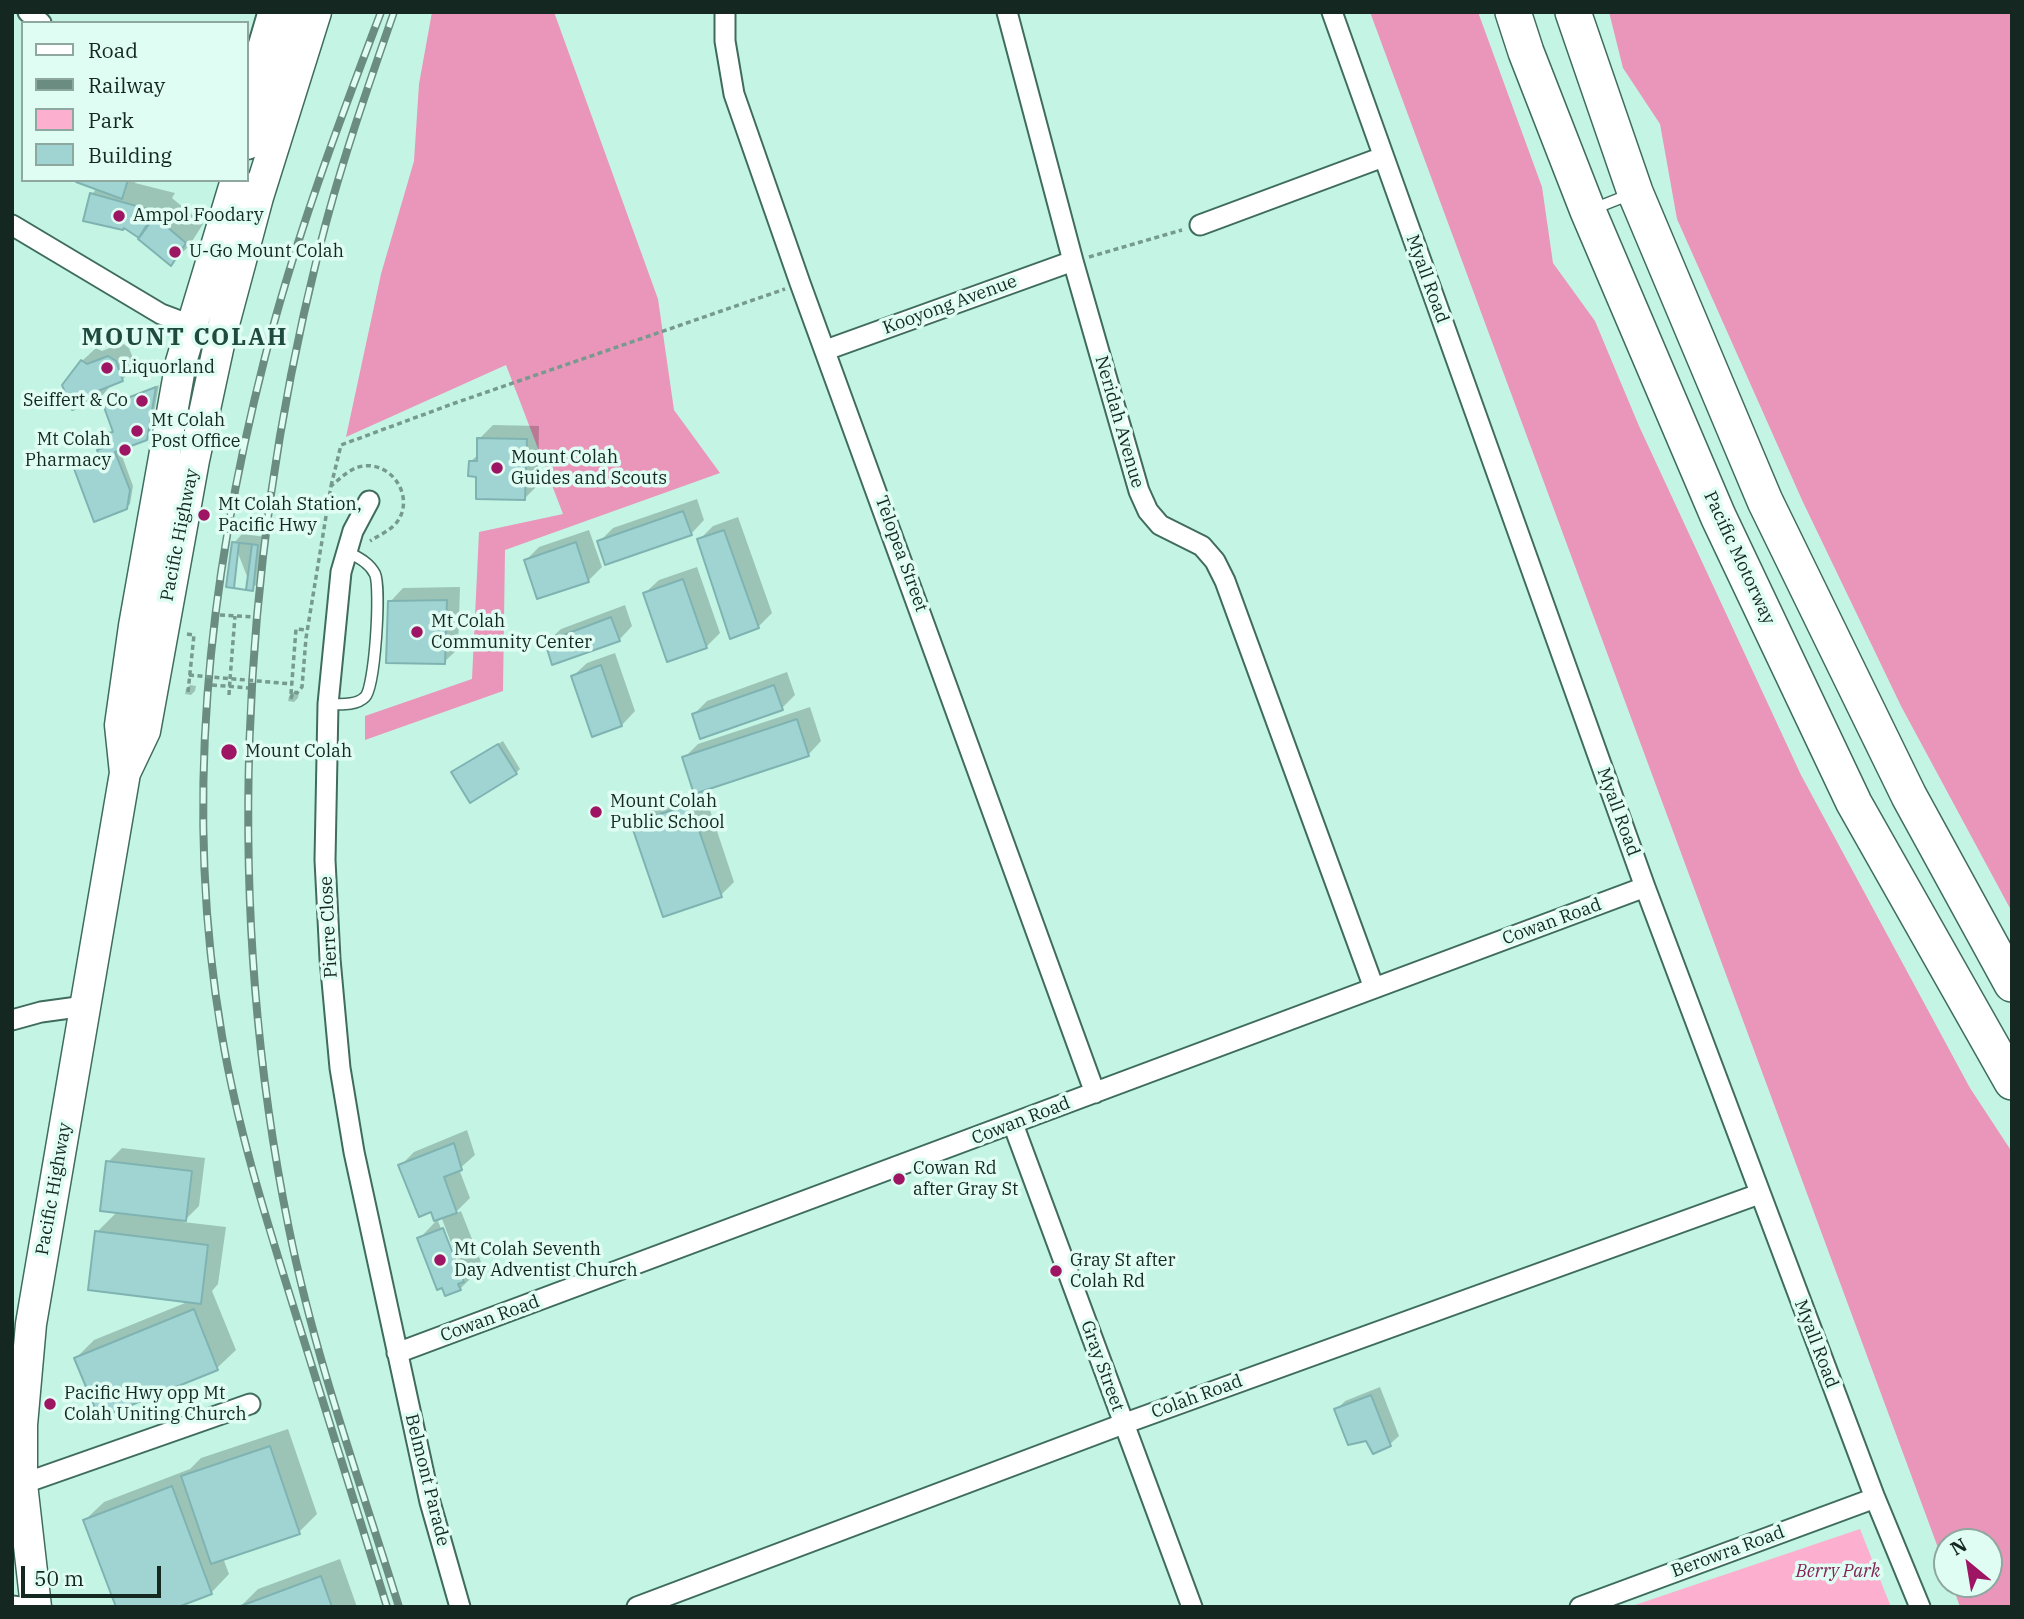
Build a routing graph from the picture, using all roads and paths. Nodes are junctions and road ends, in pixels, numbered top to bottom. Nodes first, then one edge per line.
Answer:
1 (268, 12) edge
2 (289, 12) edge
3 (316, 12) edge
4 (725, 12) edge
5 (1007, 12) edge
6 (1332, 12) edge
7 (1513, 12) edge
8 (1573, 12) edge
9 (304, 46) junction
10 (252, 89) edge
11 (258, 152) edge
12 (1383, 157) junction
13 (235, 182) edge
14 (1635, 192) junction
15 (1588, 211) junction
16 (12, 225) edge
17 (1200, 225) joint
18 (1073, 261) junction
19 (800, 284) junction
20 (191, 326) junction
21 (221, 335) junction
22 (826, 350) junction
23 (331, 486) dead end
24 (369, 501) dead end
25 (345, 550) junction
26 (220, 615) dead end
27 (235, 616) junction
28 (253, 617) dead end
29 (308, 630) dead end
30 (185, 633) dead end
31 (189, 675) junction
32 (230, 679) junction
33 (187, 683) dead end
34 (292, 684) junction
35 (212, 685) dead end
36 (228, 686) junction
37 (248, 688) dead end
38 (291, 699) dead end
39 (328, 704) junction
40 (125, 773) junction
41 (1645, 887) junction
42 (2012, 984) edge
43 (1374, 988) junction
44 (85, 1006) junction
45 (12, 1020) edge
46 (2012, 1082) edge
47 (1095, 1093) junction
48 (1013, 1124) junction
49 (1759, 1194) junction
50 (397, 1353) junction
51 (250, 1404) dead end
52 (1123, 1424) junction
53 (17, 1487) edge
54 (1875, 1498) junction
55 (1607, 1602) edge
56 (12, 1606) edge
57 (21, 1607) edge
58 (36, 1607) edge
59 (460, 1607) edge
60 (637, 1607) edge
61 (1192, 1607) edge
62 (1580, 1607) edge
63 (1920, 1607) edge

1 - 10 street
2 - 10 main road, Pacific Highway
3 - 9 main road, Pacific Highway
4 - 19 street, Telopea Street
5 - 18 street, Neridah Avenue
6 - 12 street, Myall Road
7 - 15 highway, Pacific Motorway
8 - 14 highway
9 - 10 street
9 - 11 main road, Pacific Highway
10 - 11 main road, Pacific Highway
11 - 21 main road, Pacific Highway
12 - 17 street
12 - 41 street, Myall Road
13 - 20 main road, Pacific Highway
14 - 15 lane
14 - 42 highway
15 - 46 highway, Pacific Motorway
16 - 20 street
17 - 18 path
18 - 22 street, Kooyong Avenue
18 - 43 street, Neridah Avenue
19 - 22 street, Telopea Street
19 - 23 path
20 - 21 street
20 - 40 main road, Pacific Highway
21 - 40 main road, Pacific Highway
22 - 47 street, Telopea Street
24 - 25 street, Pierre Close
25 - 39 street, Pierre Close
25 - 39 lane
26 - 27 path
27 - 28 path
27 - 32 path
29 - 34 path
30 - 31 path
31 - 32 path, bridge
31 - 33 path
32 - 34 path, bridge
32 - 36 path, bridge
34 - 38 path
35 - 36 path
36 - 37 path
39 - 50 street, Pierre Close
40 - 44 main road, Pacific Highway
41 - 43 street, Cowan Road
41 - 49 street, Myall Road
43 - 47 street, Cowan Road
44 - 45 street
44 - 53 main road, Pacific Highway
47 - 48 street, Cowan Road
48 - 50 street, Cowan Road
48 - 52 street, Gray Street
49 - 52 street, Colah Road
49 - 54 street, Myall Road
50 - 59 street, Belmont Parade
51 - 53 street
52 - 60 street, Colah Road
52 - 61 street, Gray Street
53 - 58 main road, Pacific Highway
54 - 55 street, Berowra Road
54 - 63 street, Myall Road
55 - 62 street, Berowra Road
56 - 57 street

